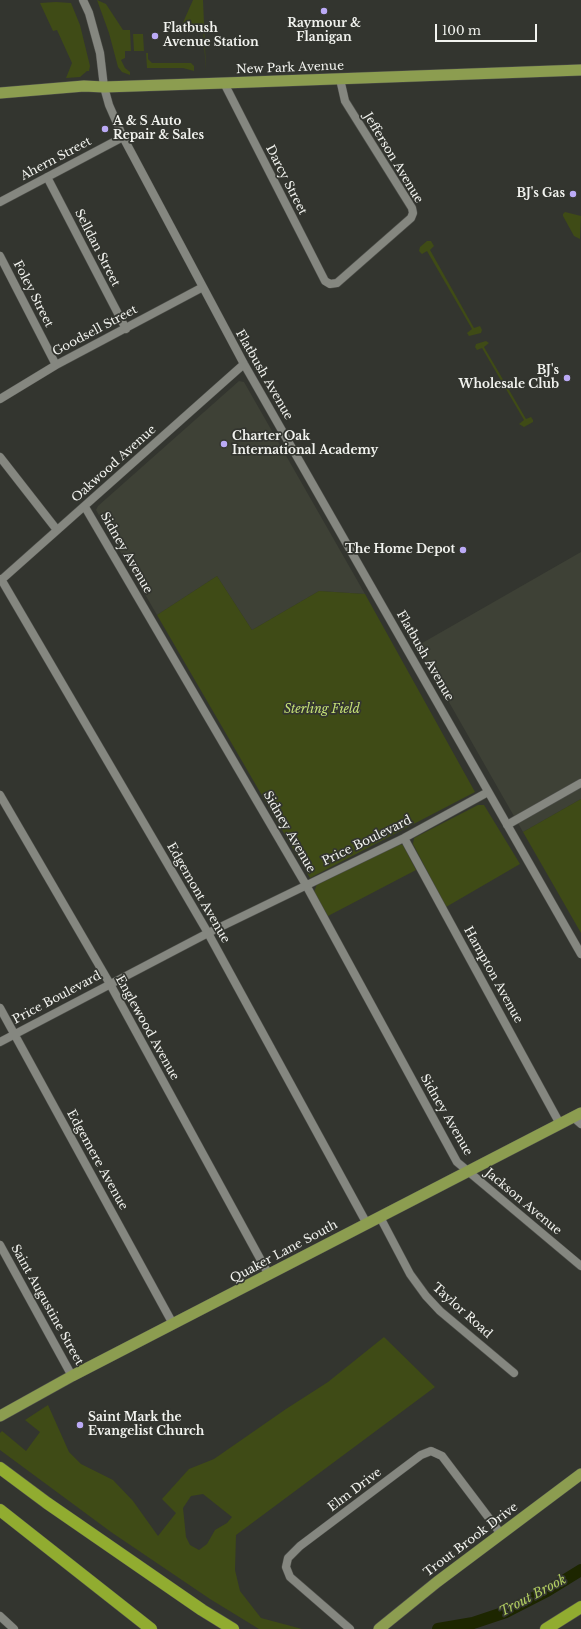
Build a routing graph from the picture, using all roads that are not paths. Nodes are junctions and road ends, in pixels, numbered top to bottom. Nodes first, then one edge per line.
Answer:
1 (83, 0) edge
2 (581, 70) edge
3 (340, 79) junction
4 (224, 83) junction
5 (104, 87) junction
6 (0, 93) edge
7 (123, 137) junction
8 (47, 177) junction
9 (0, 202) edge
10 (0, 256) edge
11 (330, 284) joint
12 (203, 287) junction
13 (126, 329) junction
14 (244, 364) junction
15 (56, 365) junction
16 (0, 399) edge
17 (0, 457) edge
18 (85, 507) junction
19 (56, 530) junction
20 (1, 580) edge
21 (581, 783) edge
22 (488, 792) junction
23 (0, 794) edge
24 (507, 825) junction
25 (404, 838) junction
26 (306, 885) junction
27 (208, 933) junction
28 (581, 954) edge
29 (110, 984) junction
30 (0, 1008) edge
31 (14, 1034) junction
32 (0, 1042) edge
33 (578, 1118) edge
34 (560, 1124) junction
35 (468, 1172) junction
36 (380, 1217) junction
37 (366, 1224) junction
38 (0, 1245) edge
39 (581, 1266) edge
40 (269, 1275) junction
41 (173, 1324) junction
42 (514, 1373) dead end
43 (72, 1376) junction
44 (0, 1416) edge
45 (0, 1468) edge
46 (581, 1474) edge
47 (0, 1510) edge
48 (500, 1534) junction
49 (160, 1581) junction
50 (102, 1590) junction
51 (581, 1607) edge
52 (0, 1616) edge
53 (14, 1629) edge
54 (140, 1629) edge
55 (151, 1629) edge
56 (215, 1629) edge
57 (233, 1629) edge
58 (350, 1629) edge
59 (379, 1629) edge
60 (546, 1629) edge

1 - 5 street, Flatbush Avenue
2 - 3 main road, New Park Avenue
3 - 4 main road, New Park Avenue
3 - 11 street, Jefferson Avenue
4 - 5 main road, New Park Avenue
4 - 11 street, Darcy Street
5 - 6 main road, New Park Avenue
5 - 7 street, Flatbush Avenue
7 - 8 street, Ahern Street
7 - 12 street, Flatbush Avenue
8 - 9 street, Ahern Street
8 - 13 street, Selldan Street
10 - 15 street, Foley Street
12 - 13 street, Goodsell Street
12 - 14 street, Flatbush Avenue
13 - 15 street, Goodsell Street
14 - 18 street, Oakwood Avenue
14 - 22 street, Flatbush Avenue
15 - 16 street, Goodsell Street
17 - 19 street
18 - 19 street, Oakwood Avenue
18 - 26 street, Sidney Avenue
19 - 20 street, Oakwood Avenue
20 - 27 street, Edgemont Avenue
21 - 24 street
22 - 24 street, Flatbush Avenue
22 - 25 street, Price Boulevard
23 - 29 street, Englewood Avenue
24 - 28 street, Flatbush Avenue
25 - 26 street, Price Boulevard
25 - 34 street, Hampton Avenue
26 - 27 street, Price Boulevard
26 - 35 street, Sidney Avenue
27 - 29 street, Price Boulevard
27 - 37 street, Edgemont Avenue
29 - 31 street, Price Boulevard
29 - 40 street, Englewood Avenue
30 - 31 street, Edgemere Avenue
31 - 32 street, Price Boulevard
31 - 41 street, Edgemere Avenue
33 - 34 main road, Quaker Lane South
34 - 35 main road, Quaker Lane South
35 - 36 main road, Quaker Lane South
35 - 39 street, Jackson Avenue
36 - 37 main road, Quaker Lane South
36 - 42 street, Taylor Road
37 - 40 main road, Quaker Lane South
38 - 43 street, Saint Augustine Street
40 - 41 main road, Quaker Lane South
41 - 43 main road, Quaker Lane South
43 - 44 main road, Quaker Lane South
45 - 49 highway
46 - 48 main road, Trout Brook Drive
47 - 50 highway
48 - 58 street, Elm Drive
48 - 59 main road, Trout Brook Drive
49 - 56 highway
49 - 57 highway
50 - 54 highway
50 - 55 highway
51 - 60 highway
52 - 53 street

